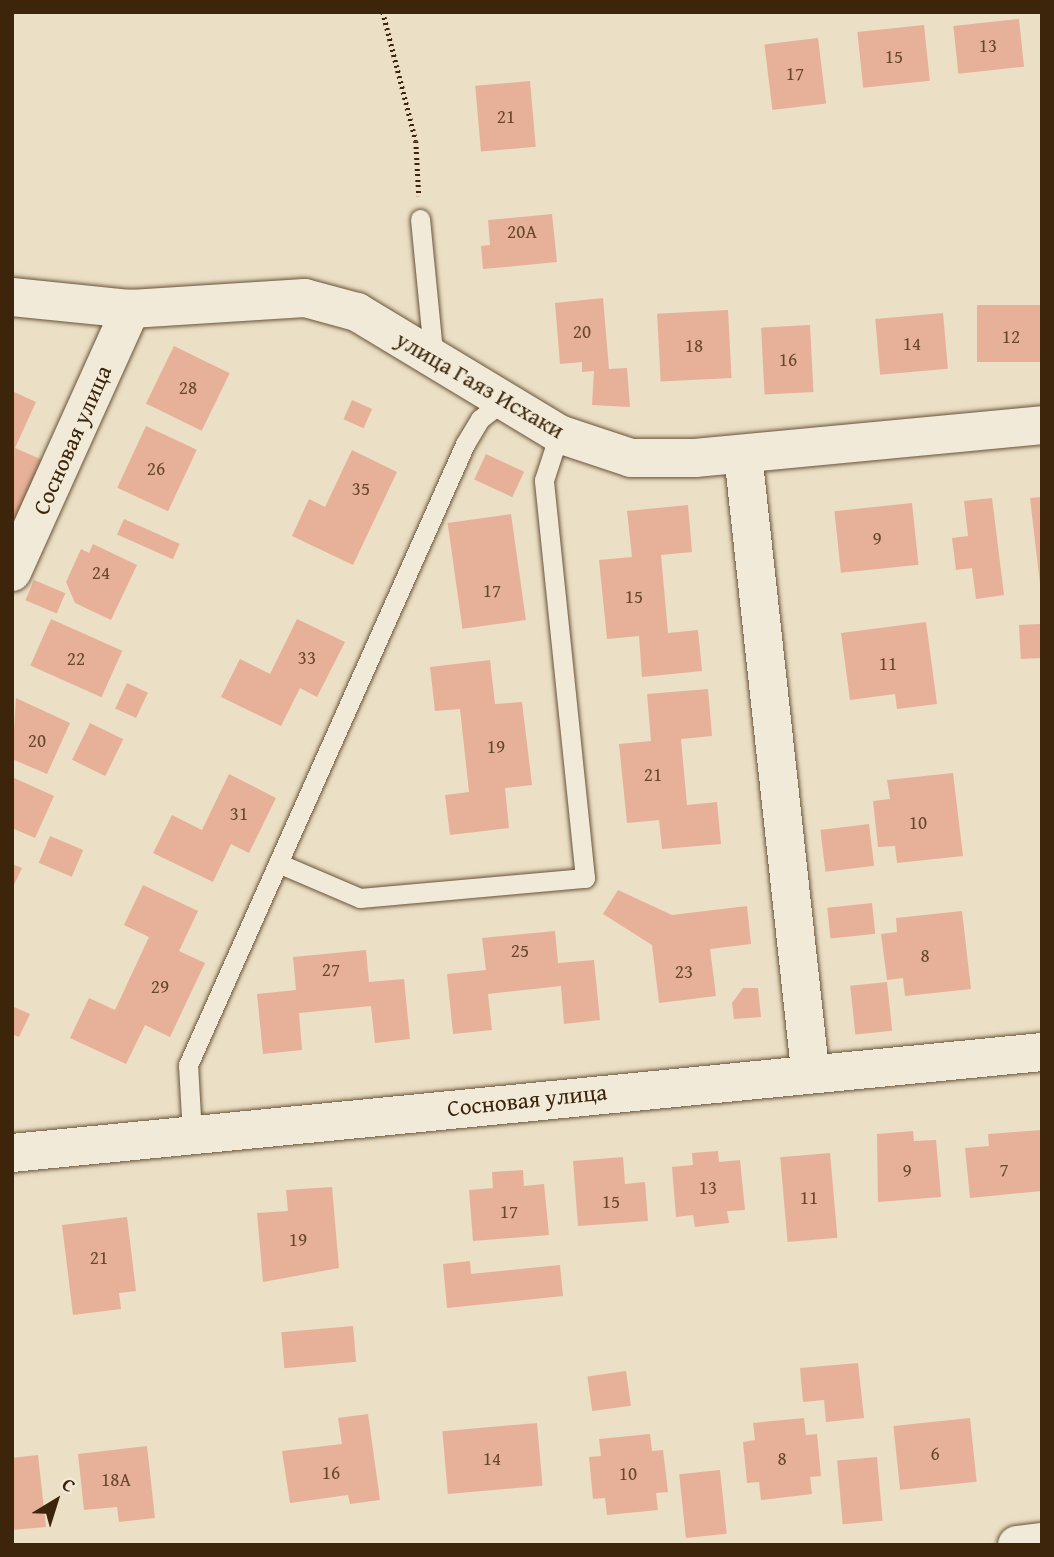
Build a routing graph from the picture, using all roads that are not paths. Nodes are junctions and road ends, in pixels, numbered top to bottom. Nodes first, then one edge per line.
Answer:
1 (420, 219) road end
2 (12, 298) edge
3 (131, 309) junction
4 (434, 362) junction
5 (502, 402) junction
6 (1042, 425) edge
7 (559, 434) junction
8 (743, 454) junction
9 (12, 572) edge
10 (278, 863) junction
11 (1042, 1052) edge
12 (810, 1070) junction
13 (192, 1134) junction
14 (12, 1153) edge
15 (1042, 1542) edge
16 (1017, 1545) edge

1 - 4 lane
2 - 3 street, улица Гаяз Исхаки
3 - 4 street, улица Гаяз Исхаки
3 - 9 street, Сосновая улица
4 - 5 street, улица Гаяз Исхаки
5 - 7 street, улица Гаяз Исхаки
5 - 10 lane
6 - 8 street, улица Гаяз Исхаки
7 - 8 street, улица Гаяз Исхаки
7 - 10 lane
8 - 12 street
10 - 13 lane
11 - 12 street, Сосновая улица
12 - 13 street, Сосновая улица
13 - 14 street, Сосновая улица
15 - 16 street

